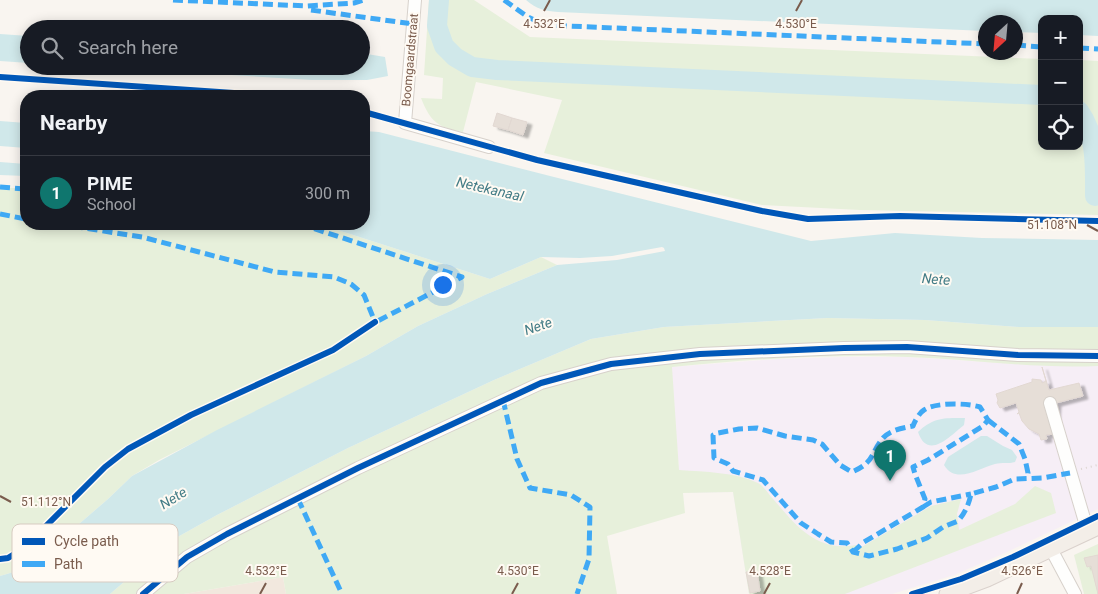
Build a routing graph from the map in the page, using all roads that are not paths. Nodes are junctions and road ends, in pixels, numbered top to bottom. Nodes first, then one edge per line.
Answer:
1 (415, 0) edge
2 (489, 147) dead end
3 (1098, 356) edge
4 (1050, 403) dead end
5 (1093, 529) edge
6 (1052, 549) junction
7 (178, 565) edge
8 (157, 582) edge
9 (143, 594) edge
10 (947, 594) edge
11 (1075, 594) edge

1 - 2 street, Boomgaardstraat
3 - 7 street
4 - 5 street
5 - 6 main road
6 - 10 main road
6 - 11 street
8 - 9 street

